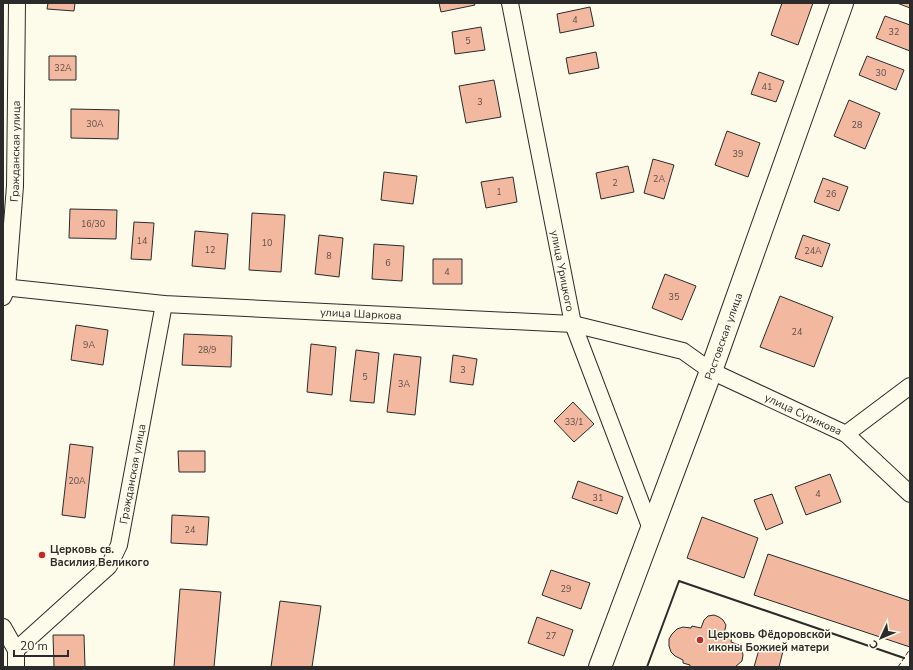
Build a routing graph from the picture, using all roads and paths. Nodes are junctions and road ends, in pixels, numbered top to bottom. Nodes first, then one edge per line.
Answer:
1 (17, 3) edge
2 (510, 3) edge
3 (842, 3) edge
4 (4, 291) edge
5 (164, 304) junction
6 (573, 324) junction
7 (710, 371) junction
8 (910, 386) edge
9 (846, 434) junction
10 (910, 494) edge
11 (651, 528) junction
12 (3, 627) edge
13 (16, 650) junction
14 (16, 667) edge
15 (600, 667) edge

1 - 4 street, Гражданская улица
2 - 6 street, улица Урицкого
3 - 7 main road, Ростовская улица
4 - 5 street, улица Шаркова
5 - 6 street, улица Шаркова
5 - 13 street, Гражданская улица
6 - 7 street, улица Шаркова
6 - 11 street, улица Урицкого
7 - 9 street, улица Сурикова
7 - 11 main road, Ростовская улица
8 - 9 street, улица Сурикова
9 - 10 street
11 - 15 main road, Ростовская улица
12 - 13 street
13 - 14 street

